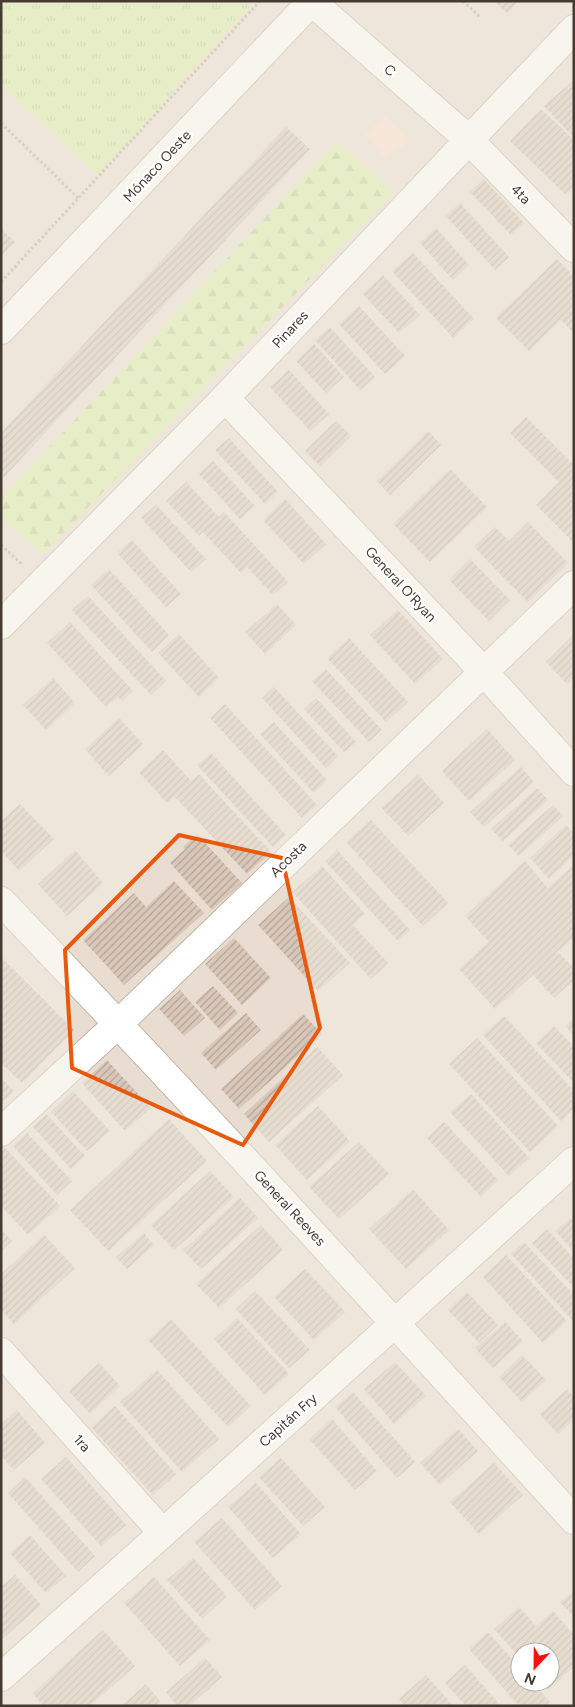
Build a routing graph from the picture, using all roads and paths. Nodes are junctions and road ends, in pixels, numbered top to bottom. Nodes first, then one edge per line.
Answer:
1 (260, 1) edge
2 (311, 1) edge
3 (463, 1) edge
4 (480, 17) dead end
5 (574, 29) edge
6 (1, 123) edge
7 (468, 139) junction
8 (78, 199) junction
9 (574, 248) edge
10 (1, 282) edge
11 (1, 330) edge
12 (225, 398) junction
13 (574, 585) edge
14 (1, 625) edge
15 (483, 671) junction
16 (574, 772) edge
17 (1, 900) edge
18 (118, 1023) junction
19 (1, 1132) edge
20 (574, 1161) edge
21 (395, 1323) junction
22 (1, 1352) edge
23 (574, 1520) edge
24 (163, 1533) junction
25 (1, 1677) edge

1 - 8 path
2 - 7 street, C
2 - 11 street, Mónaco Oeste
3 - 4 path
5 - 7 street, Pinares
6 - 8 path
7 - 9 street, 4ta
7 - 12 street, Pinares
8 - 10 path
12 - 14 street, Pinares
12 - 15 street, General O'Ryan
13 - 15 street, Acosta
15 - 16 street, General O'Ryan
15 - 18 street, Acosta
17 - 18 street, General Reeves
18 - 19 street, Acosta
18 - 21 street, General Reeves
20 - 21 street, Capitán Fry
21 - 23 street, General Reeves
21 - 24 street, Capitán Fry
22 - 24 street, 1ra
24 - 25 street, Capitán Fry

